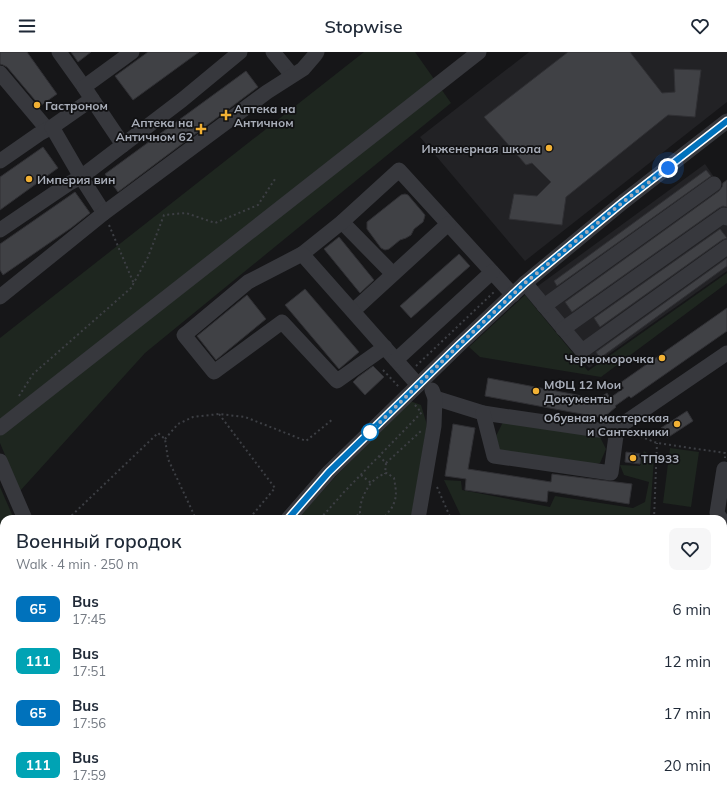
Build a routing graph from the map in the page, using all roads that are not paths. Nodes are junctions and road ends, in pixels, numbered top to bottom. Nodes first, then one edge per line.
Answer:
1 (59, 52) edge
2 (132, 52) edge
3 (240, 52) edge
4 (273, 52) edge
5 (316, 52) edge
6 (479, 52) edge
7 (0, 73) edge
8 (292, 75) junction
9 (88, 93) junction
10 (727, 121) edge
11 (49, 128) junction
12 (123, 145) junction
13 (0, 161) edge
14 (80, 177) junction
15 (714, 184) dead end
16 (104, 213) junction
17 (727, 218) edge
18 (342, 222) junction
19 (448, 224) junction
20 (0, 230) edge
21 (727, 247) edge
22 (302, 254) junction
23 (492, 272) junction
24 (393, 274) junction
25 (525, 283) junction
26 (513, 295) junction
27 (0, 297) edge
28 (544, 306) junction
29 (353, 311) junction
30 (563, 330) junction
31 (385, 347) junction
32 (727, 353) edge
33 (396, 360) junction
34 (422, 382) junction
35 (435, 398) junction
36 (483, 413) junction
37 (0, 428) edge
38 (617, 428) junction
39 (0, 461) edge
40 (726, 470) edge
41 (23, 515) edge
42 (291, 515) edge
43 (419, 515) edge
44 (718, 515) edge

1 - 9 street
2 - 9 street
3 - 12 street
4 - 8 street
5 - 8 street
6 - 37 street
7 - 11 street
8 - 16 street
9 - 11 street
9 - 12 street
10 - 25 street
11 - 13 street
11 - 14 street
12 - 14 street
14 - 16 street
14 - 20 street
15 - 28 street
16 - 27 street
17 - 30 street
18 - 19 street
18 - 22 street
18 - 24 street
19 - 23 street
19 - 24 street
21 - 30 street
22 - 29 street
22 - 31 street
23 - 26 street
23 - 33 street
24 - 29 street
25 - 26 street
25 - 28 street
26 - 34 street
28 - 30 street
29 - 31 street
31 - 33 street
32 - 38 street
33 - 34 street
34 - 35 street
34 - 42 street
35 - 36 street
35 - 43 street
36 - 38 street
36 - 38 street
39 - 41 street
40 - 44 street

